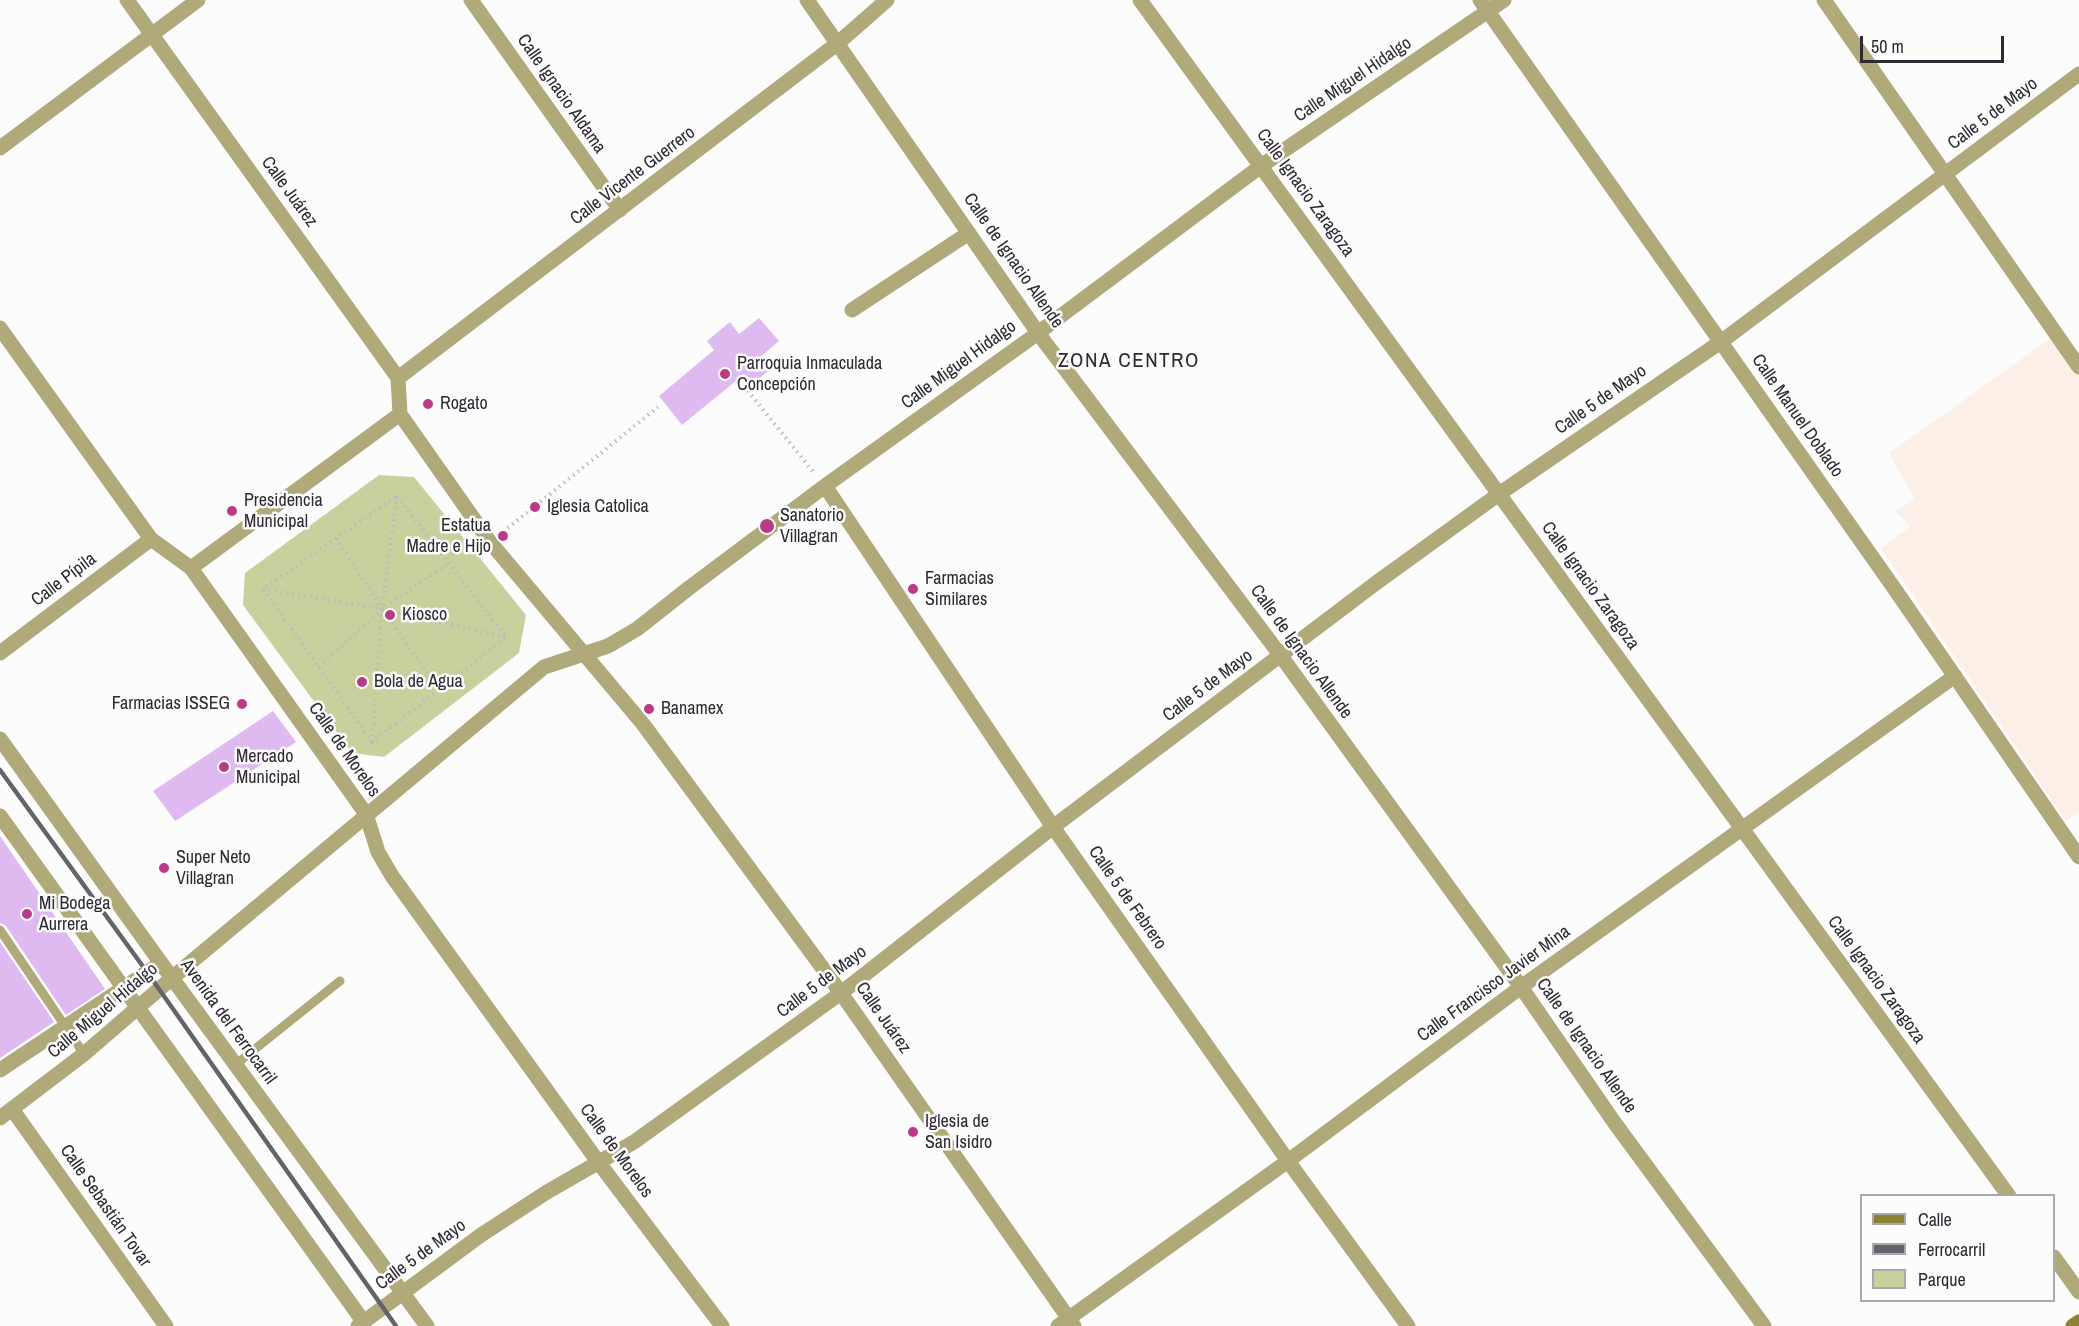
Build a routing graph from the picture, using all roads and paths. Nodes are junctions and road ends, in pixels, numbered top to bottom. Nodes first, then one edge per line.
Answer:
1 (127, 0) edge
2 (198, 0) edge
3 (471, 0) edge
4 (807, 0) edge
5 (887, 0) edge
6 (1140, 0) edge
7 (1504, 0) edge
8 (1824, 0) edge
9 (1484, 6) edge
10 (152, 35) junction
11 (838, 43) junction
12 (2079, 75) edge
13 (0, 148) edge
14 (1261, 166) junction
15 (1946, 174) junction
16 (620, 210) junction
17 (969, 233) junction
18 (852, 310) dead end
19 (0, 328) edge
20 (1038, 333) junction
21 (1722, 341) junction
22 (2079, 367) edge
23 (398, 378) junction
24 (744, 386) dead end
25 (658, 407) dead end
26 (400, 414) junction
27 (825, 486) junction
28 (1499, 494) junction
29 (397, 496) junction
30 (151, 538) junction
31 (336, 538) junction
32 (490, 542) junction
33 (449, 563) junction
34 (190, 568) junction
35 (263, 589) junction
36 (382, 609) junction
37 (506, 637) junction
38 (0, 653) edge
39 (584, 654) junction
40 (1281, 656) junction
41 (318, 667) junction
42 (1955, 676) junction
43 (440, 690) junction
44 (0, 739) edge
45 (372, 742) junction
46 (366, 814) junction
47 (0, 816) edge
48 (1053, 827) junction
49 (1742, 830) junction
50 (2073, 835) edge
51 (2079, 856) edge
52 (0, 930) edge
53 (160, 963) junction
54 (172, 978) junction
55 (340, 981) dead end
56 (124, 987) junction
57 (1521, 987) junction
58 (842, 993) junction
59 (139, 1007) junction
60 (66, 1027) junction
61 (84, 1054) junction
62 (235, 1065) junction
63 (0, 1070) edge
64 (6, 1114) edge
65 (1288, 1161) junction
66 (599, 1162) junction
67 (2008, 1194) edge
68 (2055, 1258) edge
69 (402, 1292) junction
70 (2079, 1292) edge
71 (2079, 1322) edge
72 (1066, 1323) edge
73 (361, 1324) edge
74 (166, 1326) edge
75 (427, 1326) edge
76 (722, 1326) edge
77 (1408, 1326) edge
78 (1764, 1326) edge
79 (2073, 1326) edge

1 - 10 street, Calle Juárez
2 - 10 street
3 - 16 street, Calle Ignacio Aldama
4 - 11 street, Calle de Ignacio Allende
5 - 11 street, Calle Vicente Guerrero
6 - 14 street, Calle Ignacio Zaragoza
7 - 9 street, Calle Miguel Hidalgo
8 - 15 street
9 - 14 street, Calle Miguel Hidalgo
9 - 21 street, Calle Manuel Doblado
10 - 13 street
10 - 23 street, Calle Juárez
11 - 16 street, Calle Vicente Guerrero
11 - 17 street, Calle de Ignacio Allende
12 - 15 street, Calle 5 de Mayo
14 - 20 street, Calle Miguel Hidalgo
14 - 28 street, Calle Ignacio Zaragoza
15 - 21 street, Calle 5 de Mayo
15 - 22 street
16 - 23 street, Calle Vicente Guerrero
17 - 18 street
17 - 20 street, Calle de Ignacio Allende
19 - 30 street, Calle de Morelos
20 - 27 street, Calle Miguel Hidalgo
20 - 40 street, Calle de Ignacio Allende
21 - 28 street, Calle 5 de Mayo
21 - 42 street, Calle Manuel Doblado
23 - 26 street
24 - 27 path
25 - 32 path
26 - 32 street, Calle Juárez
26 - 34 street
27 - 39 street, Calle Miguel Hidalgo
27 - 48 street, Calle 5 de Febrero
28 - 40 street, Calle 5 de Mayo
28 - 49 street, Calle Ignacio Zaragoza
29 - 31 path
29 - 33 path
29 - 36 path
30 - 34 street, Calle de Morelos
30 - 38 street, Calle Pípila
31 - 35 path
31 - 36 path
32 - 39 street, Calle Juárez
33 - 36 path
33 - 37 path
34 - 46 street, Calle de Morelos
35 - 36 path
35 - 41 path
36 - 37 path
36 - 41 path
36 - 43 path
36 - 45 path
37 - 43 path
39 - 46 street, Calle Miguel Hidalgo
39 - 58 street, Calle Juárez
40 - 48 street, Calle 5 de Mayo
40 - 57 street, Calle de Ignacio Allende
41 - 45 path
42 - 49 street, Calle Francisco Javier Mina
42 - 50 street, Calle Manuel Doblado
43 - 45 path
44 - 53 street, Avenida del Ferrocarril
46 - 54 street, Calle Miguel Hidalgo
46 - 66 street, Calle de Morelos
47 - 56 street
48 - 58 street, Calle 5 de Mayo
48 - 65 street, Calle 5 de Febrero
49 - 57 street, Calle Francisco Javier Mina
49 - 67 street, Calle Ignacio Zaragoza
50 - 51 street, Calle Manuel Doblado
52 - 60 lane
53 - 54 street, Avenida del Ferrocarril
53 - 56 street, Calle Miguel Hidalgo
54 - 59 street, Calle Miguel Hidalgo
54 - 62 street, Avenida del Ferrocarril
55 - 62 lane
56 - 59 street
56 - 60 street, Calle Miguel Hidalgo
57 - 65 street, Calle Francisco Javier Mina
57 - 78 street, Calle de Ignacio Allende
58 - 66 street, Calle 5 de Mayo
58 - 72 street, Calle Juárez
59 - 61 street, Calle Miguel Hidalgo
59 - 73 street
60 - 61 lane
60 - 63 street, Calle Miguel Hidalgo
61 - 64 street, Calle Miguel Hidalgo
62 - 69 street, Avenida del Ferrocarril
64 - 74 street, Calle Sebastián Tovar
65 - 72 street, Calle Francisco Javier Mina
65 - 77 street, Calle 5 de Febrero
66 - 69 street, Calle 5 de Mayo
66 - 76 street, Calle de Morelos
68 - 70 street
69 - 73 street, Calle 5 de Mayo
69 - 75 street, Avenida del Ferrocarril
71 - 79 main road

